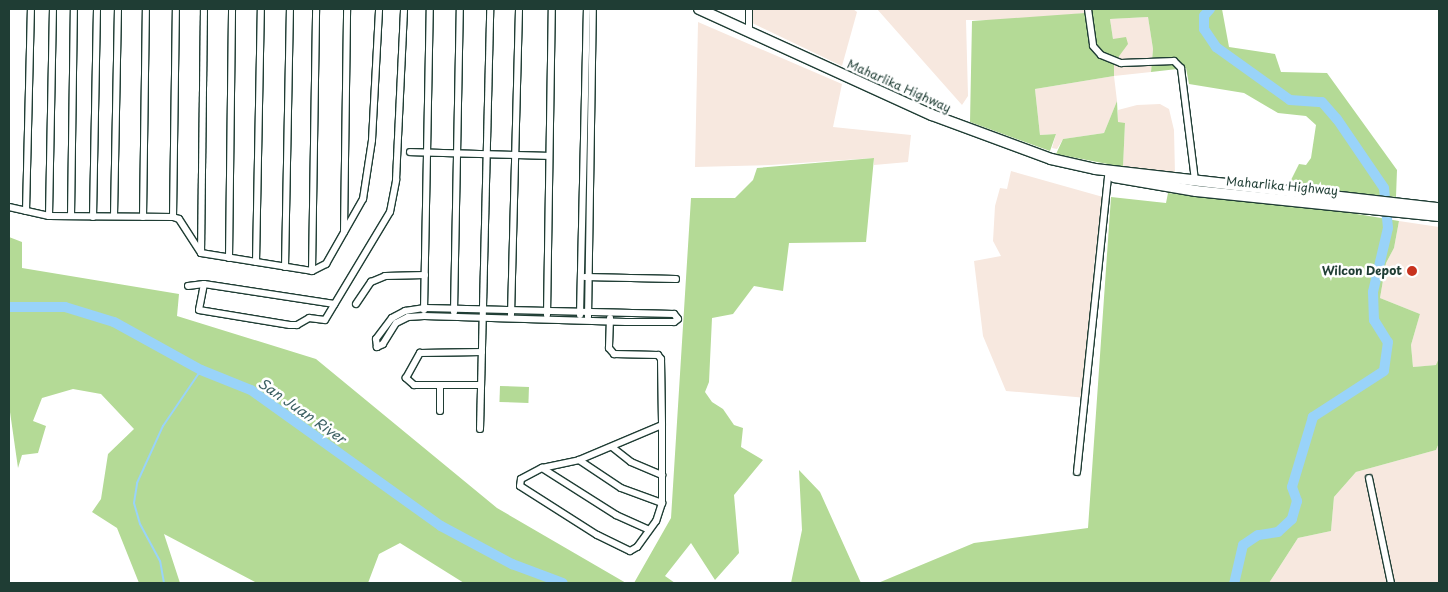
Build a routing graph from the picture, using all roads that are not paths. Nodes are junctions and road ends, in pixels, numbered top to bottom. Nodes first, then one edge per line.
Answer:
1 (31, 9) edge
2 (53, 9) edge
3 (74, 9) edge
4 (97, 9) edge
5 (118, 9) edge
6 (146, 9) edge
7 (176, 9) edge
8 (204, 9) edge
9 (232, 9) edge
10 (261, 9) edge
11 (290, 9) edge
12 (316, 9) edge
13 (347, 9) edge
14 (379, 9) edge
15 (404, 9) edge
16 (430, 9) edge
17 (460, 9) edge
18 (490, 9) edge
19 (519, 9) edge
20 (552, 9) edge
21 (587, 9) edge
22 (593, 9) edge
23 (699, 9) edge
24 (750, 9) edge
25 (1088, 9) edge
26 (748, 31) junction
27 (410, 152) dead end
28 (427, 152) junction
29 (457, 153) junction
30 (486, 154) junction
31 (515, 155) junction
32 (549, 156) junction
33 (1108, 172) junction
34 (1195, 181) junction
35 (1359, 202) junction
36 (1405, 206) junction
37 (9, 207) edge
38 (1439, 208) edge
39 (26, 211) junction
40 (49, 216) junction
41 (71, 216) junction
42 (114, 216) junction
43 (1439, 216) edge
44 (93, 217) junction
45 (143, 217) junction
46 (174, 217) junction
47 (344, 233) junction
48 (201, 254) junction
49 (229, 258) junction
50 (256, 262) junction
51 (285, 267) junction
52 (312, 270) junction
53 (425, 275) junction
54 (585, 277) junction
55 (676, 279) dead end
56 (204, 284) junction
57 (188, 286) dead end
58 (334, 304) junction
59 (356, 304) dead end
60 (424, 308) junction
61 (454, 309) junction
62 (483, 310) junction
63 (511, 310) junction
64 (580, 313) junction
65 (588, 313) junction
66 (547, 315) junction
67 (424, 316) junction
68 (454, 317) junction
69 (483, 318) junction
70 (511, 318) junction
71 (610, 318) junction
72 (580, 320) junction
73 (588, 321) junction
74 (482, 352) junction
75 (481, 385) junction
76 (440, 386) junction
77 (440, 411) dead end
78 (662, 425) junction
79 (480, 430) dead end
80 (612, 447) junction
81 (579, 460) junction
82 (542, 468) junction
83 (1077, 472) dead end
84 (662, 475) junction
85 (1369, 478) dead end
86 (662, 503) junction
87 (649, 530) junction
88 (1390, 583) edge

1 - 39 street
2 - 40 street
3 - 41 street
4 - 44 street
5 - 42 street
6 - 45 street
7 - 46 street
8 - 48 street
9 - 49 street
10 - 50 street
11 - 51 street
12 - 52 street
13 - 47 street
14 - 47 street
15 - 58 street
16 - 28 street
17 - 29 street
18 - 30 street
19 - 31 street
20 - 32 street
21 - 54 street
22 - 54 street
23 - 26 highway, Maharlika Highway
24 - 26 street
25 - 34 street
26 - 33 highway, Maharlika Highway
27 - 28 street
28 - 29 street
28 - 53 street
29 - 30 street
29 - 61 street
30 - 31 street
30 - 62 street
31 - 32 street
31 - 63 street
32 - 66 street
33 - 34 highway, Maharlika Highway
33 - 35 highway, Maharlika Highway
33 - 83 street
34 - 35 highway, Maharlika Highway
35 - 36 highway, Maharlika Highway
36 - 38 highway, Maharlika Highway
36 - 43 highway, Maharlika Highway
37 - 39 street
39 - 40 street
40 - 41 street
41 - 44 street
42 - 44 street
42 - 45 street
45 - 46 street
46 - 48 street
47 - 52 street
48 - 49 street
49 - 50 street
50 - 51 street
51 - 52 street
53 - 59 street
53 - 60 street
54 - 55 street
54 - 64 street
54 - 65 street
56 - 57 street
56 - 58 street
56 - 58 street
60 - 61 street
60 - 67 street
60 - 67 street
61 - 62 street
61 - 68 street
62 - 63 street
62 - 69 street
63 - 66 street
63 - 70 street
64 - 65 street
64 - 66 street
64 - 72 street
65 - 71 street
65 - 73 street
66 - 70 street
66 - 72 street
67 - 68 street
68 - 69 street
69 - 70 street
69 - 74 street
71 - 71 street
71 - 73 street
71 - 78 street
72 - 73 street
74 - 75 street
74 - 76 street
75 - 76 street
75 - 79 street
76 - 77 street
78 - 80 street
78 - 84 street
80 - 81 street
80 - 84 street
81 - 82 street
81 - 86 street
82 - 87 street
82 - 87 street
84 - 86 street
85 - 88 street
86 - 87 street

